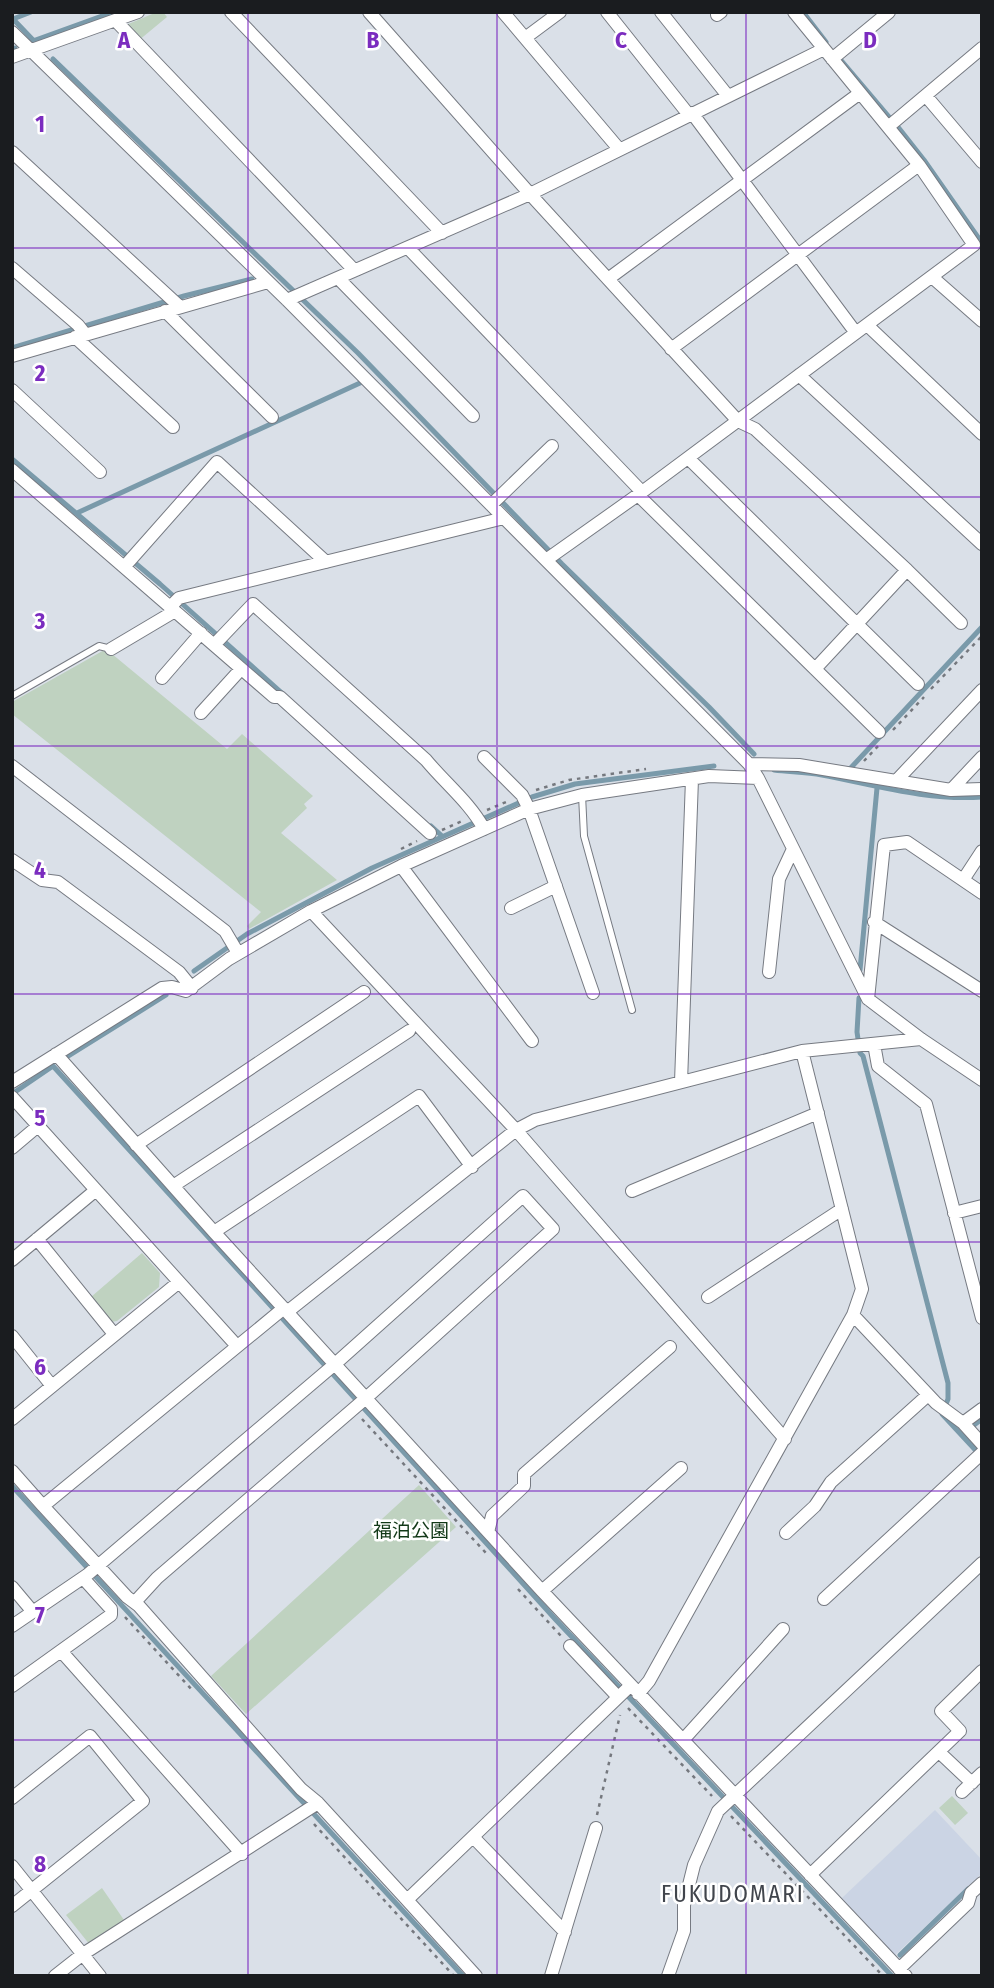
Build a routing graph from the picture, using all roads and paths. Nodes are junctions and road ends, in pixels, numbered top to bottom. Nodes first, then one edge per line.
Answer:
1 (138, 12) edge
2 (231, 12) edge
3 (369, 12) edge
4 (503, 12) edge
5 (560, 12) edge
6 (607, 12) edge
7 (661, 12) edge
8 (794, 12) edge
9 (889, 12) edge
10 (115, 20) junction
11 (12, 32) edge
12 (525, 38) junction
13 (982, 48) edge
14 (30, 50) junction
15 (828, 54) junction
16 (12, 57) edge
17 (860, 93) junction
18 (728, 96) junction
19 (926, 96) junction
20 (691, 114) junction
21 (888, 127) junction
22 (619, 149) junction
23 (12, 152) edge
24 (982, 162) edge
25 (919, 165) junction
26 (743, 180) junction
27 (530, 194) junction
28 (442, 233) junction
29 (408, 248) junction
30 (798, 254) junction
31 (12, 268) edge
32 (354, 270) junction
33 (932, 276) junction
34 (338, 278) junction
35 (608, 279) junction
36 (268, 282) junction
37 (294, 297) junction
38 (176, 302) junction
39 (165, 311) junction
40 (982, 321) edge
41 (861, 329) junction
42 (80, 331) junction
43 (671, 349) junction
44 (12, 356) edge
45 (799, 375) junction
46 (12, 390) edge
47 (473, 416) dead end
48 (272, 417) dead end
49 (738, 421) junction
50 (173, 427) dead end
51 (982, 434) edge
52 (552, 446) dead end
53 (688, 458) junction
54 (12, 470) edge
55 (100, 472) dead end
56 (640, 493) junction
57 (497, 499) junction
58 (504, 518) junction
59 (982, 544) edge
60 (551, 556) junction
61 (130, 561) junction
62 (326, 562) junction
63 (907, 570) junction
64 (175, 604) junction
65 (961, 623) dead end
66 (857, 624) junction
67 (201, 633) junction
68 (982, 636) edge
69 (219, 640) junction
70 (111, 649) joint
71 (242, 668) junction
72 (815, 669) junction
73 (162, 678) dead end
74 (918, 684) dead end
75 (982, 690) edge
76 (12, 696) edge
77 (201, 713) dead end
78 (883, 737) junction
79 (484, 757) dead end
80 (982, 757) edge
81 (749, 764) junction
82 (12, 766) edge
83 (847, 773) junction
84 (758, 778) junction
85 (692, 779) junction
86 (896, 781) junction
87 (982, 789) edge
88 (951, 790) junction
89 (582, 795) junction
90 (526, 803) junction
91 (481, 823) junction
92 (430, 833) dead end
93 (793, 849) junction
94 (982, 851) edge
95 (12, 860) edge
96 (401, 866) junction
97 (963, 880) junction
98 (556, 886) junction
99 (982, 893) edge
100 (511, 908) dead end
101 (311, 911) junction
102 (874, 922) junction
103 (237, 951) junction
104 (769, 972) dead end
105 (192, 988) junction
106 (982, 991) edge
107 (365, 992) dead end
108 (593, 993) dead end
109 (868, 999) junction
110 (632, 1010) dead end
111 (409, 1031) dead end
112 (921, 1039) junction
113 (532, 1041) dead end
114 (864, 1045) junction
115 (803, 1051) junction
116 (60, 1059) junction
117 (982, 1080) edge
118 (12, 1082) edge
119 (681, 1082) junction
120 (12, 1097) edge
121 (818, 1113) junction
122 (38, 1126) junction
123 (516, 1130) junction
124 (136, 1145) junction
125 (12, 1148) edge
126 (472, 1167) junction
127 (173, 1186) junction
128 (96, 1190) junction
129 (632, 1191) dead end
130 (982, 1206) edge
131 (842, 1209) junction
132 (954, 1213) junction
133 (214, 1233) junction
134 (37, 1239) junction
135 (12, 1260) edge
136 (179, 1282) junction
137 (708, 1297) dead end
138 (282, 1312) junction
139 (981, 1312) edge
140 (853, 1315) junction
141 (114, 1334) junction
142 (12, 1336) edge
143 (237, 1346) junction
144 (670, 1347) dead end
145 (330, 1369) junction
146 (52, 1386) junction
147 (928, 1395) junction
148 (359, 1404) junction
149 (982, 1409) edge
150 (12, 1419) edge
151 (963, 1423) junction
152 (785, 1439) junction
153 (981, 1451) edge
154 (681, 1468) dead end
155 (12, 1471) edge
156 (43, 1506) junction
157 (488, 1532) junction
158 (786, 1533) dead end
159 (493, 1560) dead end
160 (982, 1563) edge
161 (91, 1572) junction
162 (12, 1587) edge
163 (519, 1589) dead end
164 (542, 1591) junction
165 (824, 1599) dead end
166 (135, 1602) junction
167 (33, 1612) junction
168 (12, 1626) edge
169 (783, 1629) dead end
170 (570, 1646) joint
171 (61, 1651) junction
172 (982, 1671) edge
173 (12, 1686) edge
174 (626, 1692) junction
175 (626, 1709) junction
176 (682, 1740) junction
177 (939, 1752) junction
178 (982, 1773) edge
179 (12, 1798) edge
180 (728, 1801) junction
181 (310, 1809) junction
182 (596, 1828) joint
183 (474, 1838) junction
184 (242, 1854) junction
185 (12, 1866) edge
186 (810, 1875) junction
187 (982, 1883) edge
188 (31, 1890) junction
189 (407, 1900) junction
190 (12, 1906) edge
191 (565, 1931) junction
192 (83, 1954) junction
193 (902, 1972) edge
194 (55, 1976) edge
195 (100, 1976) edge
196 (454, 1976) edge
197 (476, 1976) edge
198 (551, 1976) edge
199 (668, 1976) edge
200 (883, 1976) edge

1 - 10 street
2 - 28 street
3 - 27 street
4 - 12 street
5 - 12 street
6 - 20 street
7 - 18 street
8 - 15 street
9 - 15 street
10 - 14 street
10 - 32 street
11 - 14 street
12 - 22 street
13 - 19 street
14 - 16 street
14 - 36 street
15 - 17 street
15 - 18 street
17 - 21 street
17 - 26 street
18 - 20 street
19 - 21 street
19 - 24 street
20 - 22 street
20 - 26 street
21 - 25 street
22 - 27 street
23 - 38 street
25 - 30 street
25 - 33 street
26 - 30 street
26 - 35 street
27 - 28 street
27 - 35 street
28 - 29 street
29 - 32 street
29 - 56 street
30 - 41 street
30 - 43 street
31 - 42 street
32 - 34 street
33 - 40 street
33 - 41 street
34 - 37 street
34 - 47 street
35 - 43 street
36 - 37 street
36 - 38 street
37 - 57 street
38 - 39 street
39 - 42 street
39 - 48 street
41 - 45 street
41 - 51 street
42 - 44 street
42 - 50 street
43 - 49 street
45 - 49 street
45 - 59 street
46 - 55 street
49 - 53 street
49 - 63 street
52 - 57 street
53 - 56 street
53 - 66 street
54 - 61 street
56 - 60 street
56 - 72 street
57 - 58 street
58 - 60 street
58 - 62 street
60 - 81 street
61 - 62 street
61 - 64 street
62 - 64 street
63 - 65 street
63 - 66 street
64 - 67 street
64 - 70 street
66 - 72 street
66 - 74 street
67 - 69 street
67 - 73 street
68 - 78 path
69 - 71 street
69 - 91 street
70 - 76 lane
71 - 77 street
71 - 92 street
72 - 78 street
75 - 86 street
78 - 83 path
79 - 90 street
80 - 88 street
81 - 83 street
81 - 84 street
82 - 103 street
83 - 86 street
84 - 85 street
84 - 93 street
85 - 89 street
85 - 119 street
86 - 88 street
87 - 88 street
89 - 90 street
89 - 110 lane
90 - 91 street
90 - 98 street
91 - 96 street
93 - 104 street
93 - 109 street
94 - 97 street
95 - 105 street
96 - 101 street
96 - 113 street
97 - 99 street
97 - 102 street
98 - 100 street
98 - 108 street
101 - 103 street
101 - 123 street
102 - 106 street
102 - 109 street
103 - 105 street
105 - 116 street
107 - 124 street
109 - 112 street
111 - 127 street
112 - 114 street
112 - 117 street
114 - 115 street
114 - 132 street
115 - 119 street
115 - 121 street
116 - 118 street
116 - 124 street
119 - 123 street
120 - 122 street
121 - 129 street
121 - 131 street
122 - 125 street
122 - 128 street
123 - 126 street
123 - 152 street
124 - 127 street
126 - 133 street
126 - 138 street
127 - 133 street
128 - 134 street
128 - 136 street
130 - 132 street
131 - 137 street
131 - 140 street
132 - 139 street
133 - 138 street
134 - 135 street
134 - 141 street
136 - 141 street
136 - 143 street
138 - 143 street
138 - 145 street
140 - 147 street
140 - 152 street
141 - 146 street
142 - 146 street
143 - 156 street
144 - 157 street
145 - 148 street
145 - 148 street
145 - 161 street
146 - 150 street
147 - 151 street
147 - 158 street
148 - 157 street
148 - 159 path
148 - 166 street
149 - 151 street
151 - 153 street
152 - 174 street
153 - 165 street
154 - 164 street
155 - 156 street
156 - 161 street
157 - 164 street
160 - 180 street
161 - 166 street
161 - 167 street
161 - 171 street
162 - 167 street
163 - 170 path
164 - 174 street
166 - 181 street
167 - 168 street
169 - 176 street
170 - 174 street
171 - 173 street
171 - 184 street
172 - 177 street
174 - 175 path
174 - 176 street
174 - 183 street
175 - 180 path
175 - 182 path
176 - 180 street
177 - 178 street
177 - 186 street
179 - 188 street
180 - 186 street
180 - 199 street
180 - 200 path
181 - 184 street
181 - 189 street
181 - 196 path
182 - 191 street
183 - 189 street
183 - 191 street
184 - 192 street
185 - 188 street
186 - 193 street
187 - 193 street
188 - 190 street
188 - 192 street
189 - 197 street
191 - 198 street
192 - 194 street
192 - 195 street

